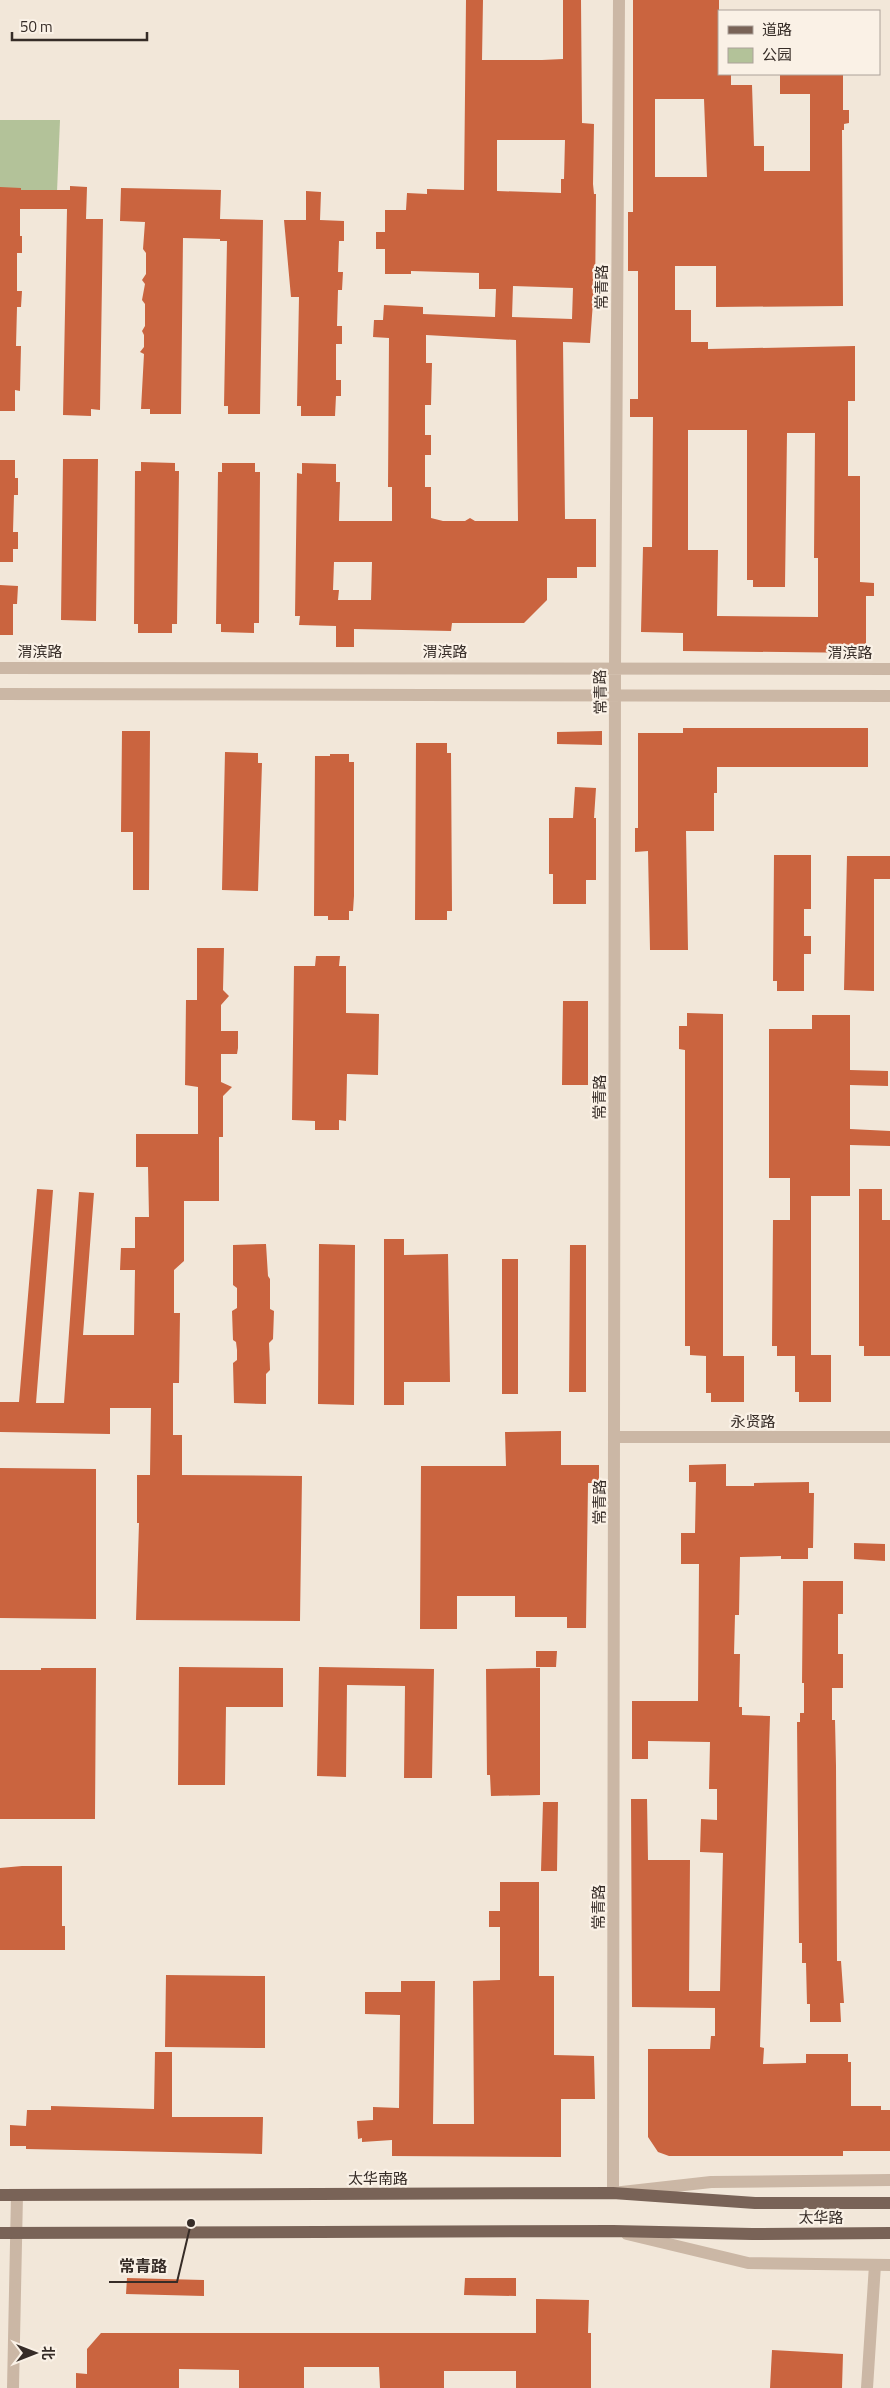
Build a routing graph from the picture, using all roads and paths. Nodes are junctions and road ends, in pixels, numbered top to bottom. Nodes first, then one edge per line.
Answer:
1 (619, 0) edge
2 (615, 667) junction
3 (0, 668) edge
4 (890, 668) edge
5 (0, 694) edge
6 (616, 695) junction
7 (890, 696) edge
8 (615, 1437) junction
9 (890, 1437) edge
10 (890, 2180) edge
11 (613, 2194) junction
12 (0, 2195) edge
13 (17, 2195) junction
14 (755, 2203) joint
15 (890, 2203) edge
16 (613, 2231) junction
17 (0, 2233) edge
18 (890, 2233) edge
19 (17, 2234) junction
20 (875, 2265) junction
21 (890, 2265) edge
22 (12, 2388) edge
23 (867, 2388) edge

1 - 2 street, 常青路
2 - 3 street, 渭滨路
2 - 4 street, 渭滨路
2 - 6 street, 常青路
5 - 6 street
6 - 7 street
6 - 8 street, 常青路
8 - 9 street, 永贤路
8 - 11 street, 常青路
10 - 11 street
11 - 13 main road, 太华南路
11 - 14 main road, 太华南路
12 - 13 main road, 太华南路
13 - 19 street
14 - 15 main road, 太华路
16 - 18 main road, 太华路
16 - 19 main road
16 - 20 street
17 - 19 main road
19 - 22 street
20 - 21 street
20 - 23 street

